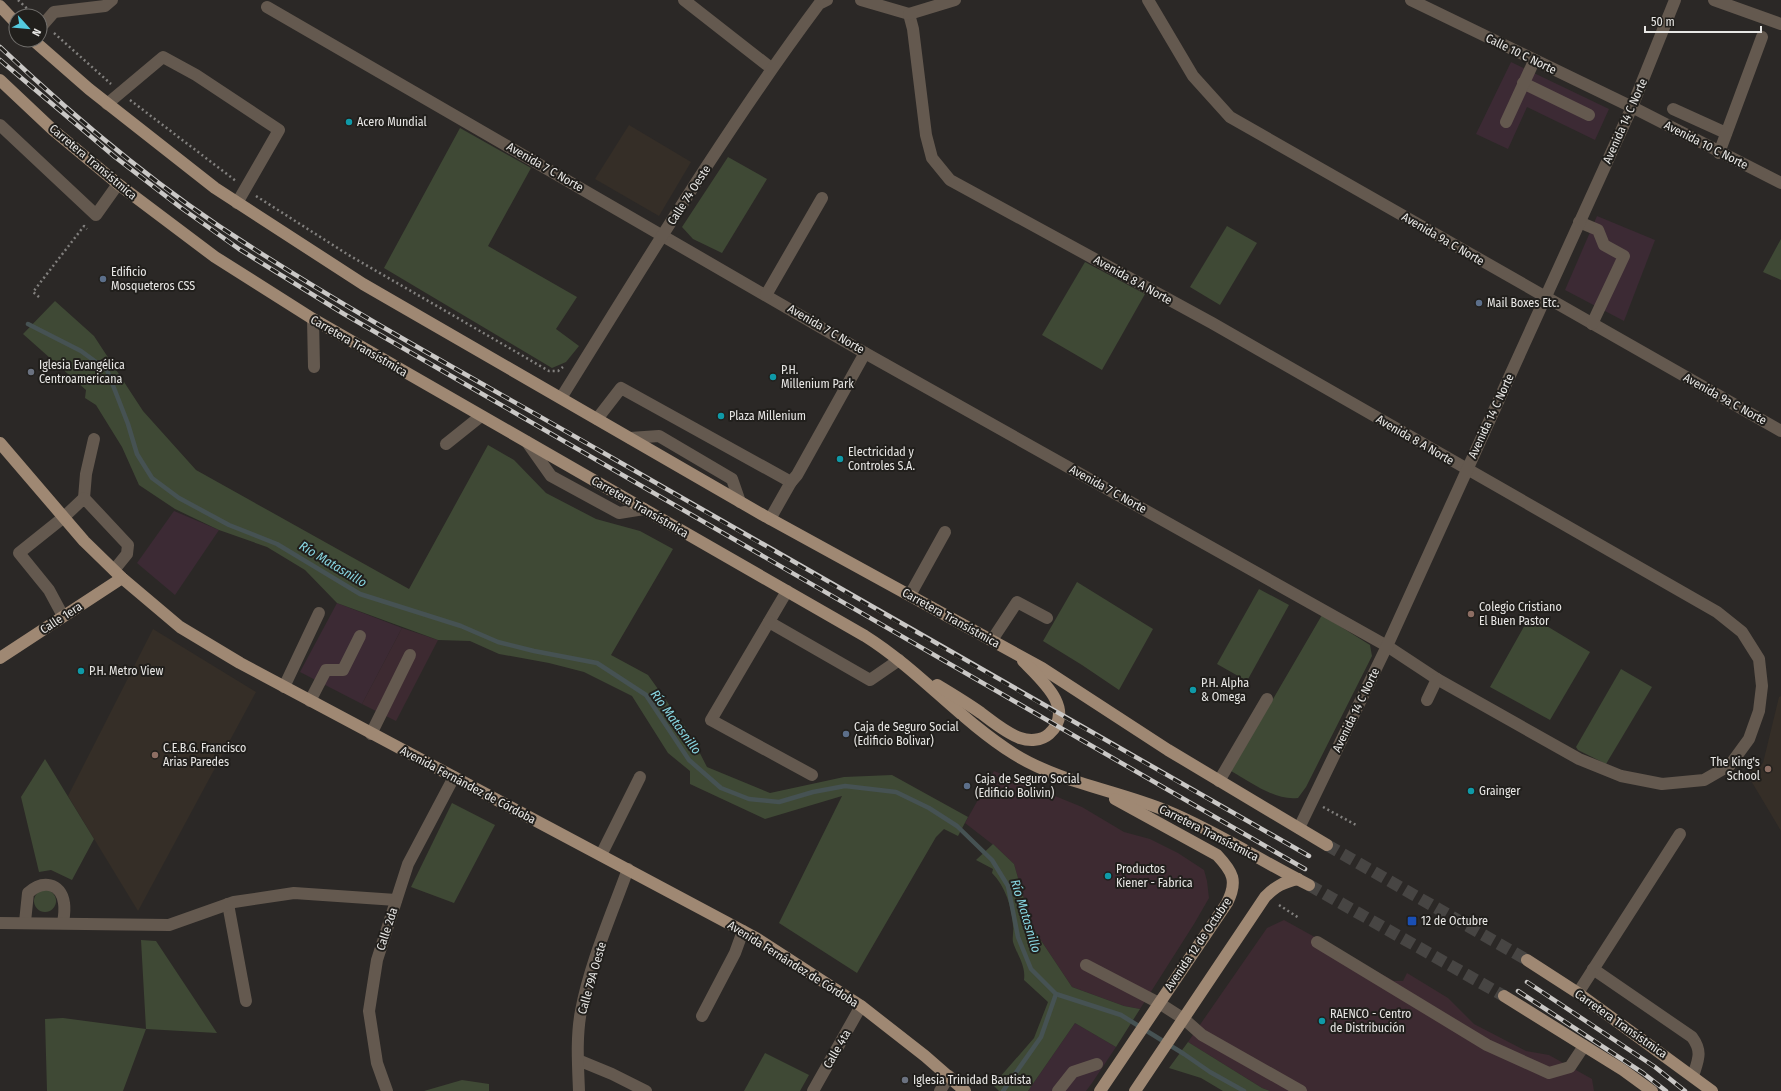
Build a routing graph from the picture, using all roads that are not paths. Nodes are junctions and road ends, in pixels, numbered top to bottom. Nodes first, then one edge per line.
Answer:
1 (112, 0) edge
2 (684, 0) edge
3 (827, 0) edge
4 (861, 0) edge
5 (955, 0) edge
6 (1148, 0) edge
7 (1411, 0) edge
8 (1675, 0) edge
9 (1714, 0) edge
10 (876, 1) edge
11 (0, 6) edge
12 (268, 7) dead end
13 (8, 14) edge
14 (909, 14) junction
15 (48, 17) edge
16 (1781, 24) edge
17 (1762, 37) dead end
18 (42, 48) edge
19 (1534, 60) junction
20 (771, 68) junction
21 (0, 80) edge
22 (1523, 84) junction
23 (107, 104) junction
24 (1632, 107) junction
25 (1672, 109) dead end
26 (1589, 115) dead end
27 (1506, 122) dead end
28 (0, 125) edge
29 (1726, 133) junction
30 (1719, 153) junction
31 (1781, 183) edge
32 (118, 184) junction
33 (822, 198) dead end
34 (237, 203) junction
35 (1579, 222) junction
36 (663, 235) junction
37 (766, 295) junction
38 (1545, 297) junction
39 (313, 319) junction
40 (1592, 324) junction
41 (865, 352) junction
42 (314, 367) dead end
43 (561, 398) junction
44 (480, 416) junction
45 (597, 419) junction
46 (1781, 431) edge
47 (94, 439) dead end
48 (527, 442) junction
49 (0, 443) edge
50 (446, 444) dead end
51 (1466, 469) junction
52 (791, 482) junction
53 (84, 498) junction
54 (644, 510) junction
55 (64, 517) junction
56 (770, 519) junction
57 (945, 532) dead end
58 (118, 574) junction
59 (787, 591) junction
60 (910, 595) junction
61 (319, 613) dead end
62 (64, 616) junction
63 (1047, 618) dead end
64 (769, 622) junction
65 (360, 636) dead end
66 (992, 640) junction
67 (1387, 646) junction
68 (1014, 652) junction
69 (410, 654) dead end
70 (0, 658) edge
71 (899, 660) junction
72 (909, 667) junction
73 (1437, 680) junction
74 (284, 687) junction
75 (1267, 699) dead end
76 (1427, 700) dead end
77 (310, 701) junction
78 (371, 734) junction
79 (812, 775) dead end
80 (454, 777) junction
81 (640, 777) dead end
82 (1219, 781) junction
83 (1091, 786) junction
84 (1299, 828) junction
85 (1680, 834) dead end
86 (1327, 845) tunnel mouth
87 (601, 855) junction
88 (628, 869) junction
89 (396, 900) junction
90 (228, 904) junction
91 (25, 922) junction
92 (0, 923) edge
93 (64, 923) junction
94 (743, 931) junction
95 (1317, 942) dead end
96 (1527, 960) tunnel mouth
97 (1086, 965) dead end
98 (1593, 969) junction
99 (1578, 993) junction
100 (1504, 996) tunnel mouth
101 (246, 1001) dead end
102 (1159, 1003) junction
103 (861, 1006) junction
104 (702, 1016) dead end
105 (1184, 1019) junction
106 (1584, 1046) junction
107 (578, 1060) junction
108 (1097, 1064) dead end
109 (949, 1076) junction
110 (1693, 1076) junction
111 (387, 1091) edge
112 (579, 1091) edge
113 (646, 1091) edge
114 (813, 1091) edge
115 (940, 1091) edge
116 (965, 1091) edge
117 (1058, 1091) edge
118 (1100, 1091) edge
119 (1135, 1091) edge
120 (1301, 1091) edge
121 (1652, 1091) edge
122 (1712, 1091) edge

1 - 15 street
2 - 20 street
3 - 20 street, Calle 74 Oeste
4 - 10 street
5 - 14 street
6 - 38 street, Avenida 9a C Norte
7 - 19 street, Calle 10 C Norte
8 - 24 street, Avenida 14 C Norte
9 - 16 street
10 - 14 street
11 - 13 main road
12 - 36 street, Avenida 7 C Norte
14 - 51 street, Avenida 8 A Norte
17 - 29 street
18 - 23 main road, Carretera Transístmica
19 - 22 street
19 - 24 street, Calle 10 C Norte
20 - 36 street, Calle 74 Oeste
21 - 32 main road, Carretera Transístmica
22 - 26 street
22 - 27 street
23 - 34 main road, Carretera Transístmica
23 - 34 street
24 - 30 street, Avenida 10 C Norte
24 - 35 street, Avenida 14 C Norte
25 - 29 street
28 - 32 street
29 - 30 street
30 - 31 street, Avenida 10 C Norte
32 - 39 main road, Carretera Transístmica
33 - 37 street
34 - 43 main road, Carretera Transístmica
35 - 38 street, Avenida 14 C Norte
35 - 40 street
36 - 37 street, Avenida 7 C Norte
36 - 43 street, Calle 74 Oeste
37 - 41 street, Avenida 7 C Norte
38 - 40 street, Avenida 9a C Norte
38 - 51 street, Avenida 14 C Norte
39 - 42 street
39 - 44 main road, Carretera Transístmica
40 - 46 street, Avenida 9a C Norte
41 - 52 street
41 - 67 street, Avenida 7 C Norte
43 - 45 main road, Carretera Transístmica
44 - 48 main road, Carretera Transístmica
44 - 50 street
45 - 52 street
45 - 56 main road, Carretera Transístmica
47 - 53 street
48 - 54 main road, Carretera Transístmica
48 - 54 street
49 - 55 main road, Avenida Fernández de Córdoba
51 - 67 street, Avenida 14 C Norte
51 - 73 street, Avenida 8 A Norte
52 - 56 street
53 - 55 street
53 - 58 street
54 - 59 main road, Carretera Transístmica
55 - 58 main road, Avenida Fernández de Córdoba
55 - 62 street
56 - 60 main road, Carretera Transístmica
57 - 60 street
58 - 62 main road, Calle 1era
58 - 74 main road, Avenida Fernández de Córdoba
59 - 64 street
59 - 71 main road, Carretera Transístmica
60 - 66 main road, Carretera Transístmica
61 - 74 street
62 - 70 main road, Calle 1era
63 - 66 street
64 - 71 street
64 - 79 street
65 - 77 street
66 - 68 main road, Carretera Transístmica
67 - 73 street, Avenida 7 C Norte
67 - 84 street, Avenida 14 C Norte
68 - 72 main road
68 - 82 main road, Carretera Transístmica
69 - 78 street
71 - 72 main road, Carretera Transístmica
72 - 83 main road, Carretera Transístmica
73 - 76 street
74 - 77 main road, Avenida Fernández de Córdoba
75 - 82 street
77 - 78 main road, Avenida Fernández de Córdoba
78 - 80 main road, Avenida Fernández de Córdoba
80 - 87 main road, Avenida Fernández de Córdoba
80 - 89 street, Calle 2da
81 - 87 street
82 - 84 main road, Carretera Transístmica
83 - 102 main road, Avenida 12 de Octubre
83 - 105 main road, Carretera Transístmica
84 - 86 main road, Carretera Transístmica
85 - 98 street
87 - 88 main road, Avenida Fernández de Córdoba
88 - 94 main road, Avenida Fernández de Córdoba
88 - 107 street, Calle 79A Oeste
89 - 90 street
89 - 111 street, Calle 2da
90 - 93 street
90 - 101 street
91 - 92 street
91 - 93 street
91 - 93 street
94 - 103 main road, Avenida Fernández de Córdoba
94 - 104 street
95 - 106 street
96 - 99 main road, Carretera Transístmica
97 - 102 street
98 - 99 street
98 - 110 street
99 - 110 main road, Carretera Transístmica
100 - 106 main road
102 - 105 street
102 - 118 main road, Avenida 12 de Octubre
103 - 109 main road, Avenida Fernández de Córdoba
103 - 114 street, Calle 4ta
105 - 119 main road
105 - 120 street
106 - 121 main road
107 - 112 street, Calle 79A Oeste
107 - 113 street
108 - 117 street
109 - 115 street
109 - 116 main road, Avenida Fernández de Córdoba
110 - 122 main road, Carretera Transístmica

